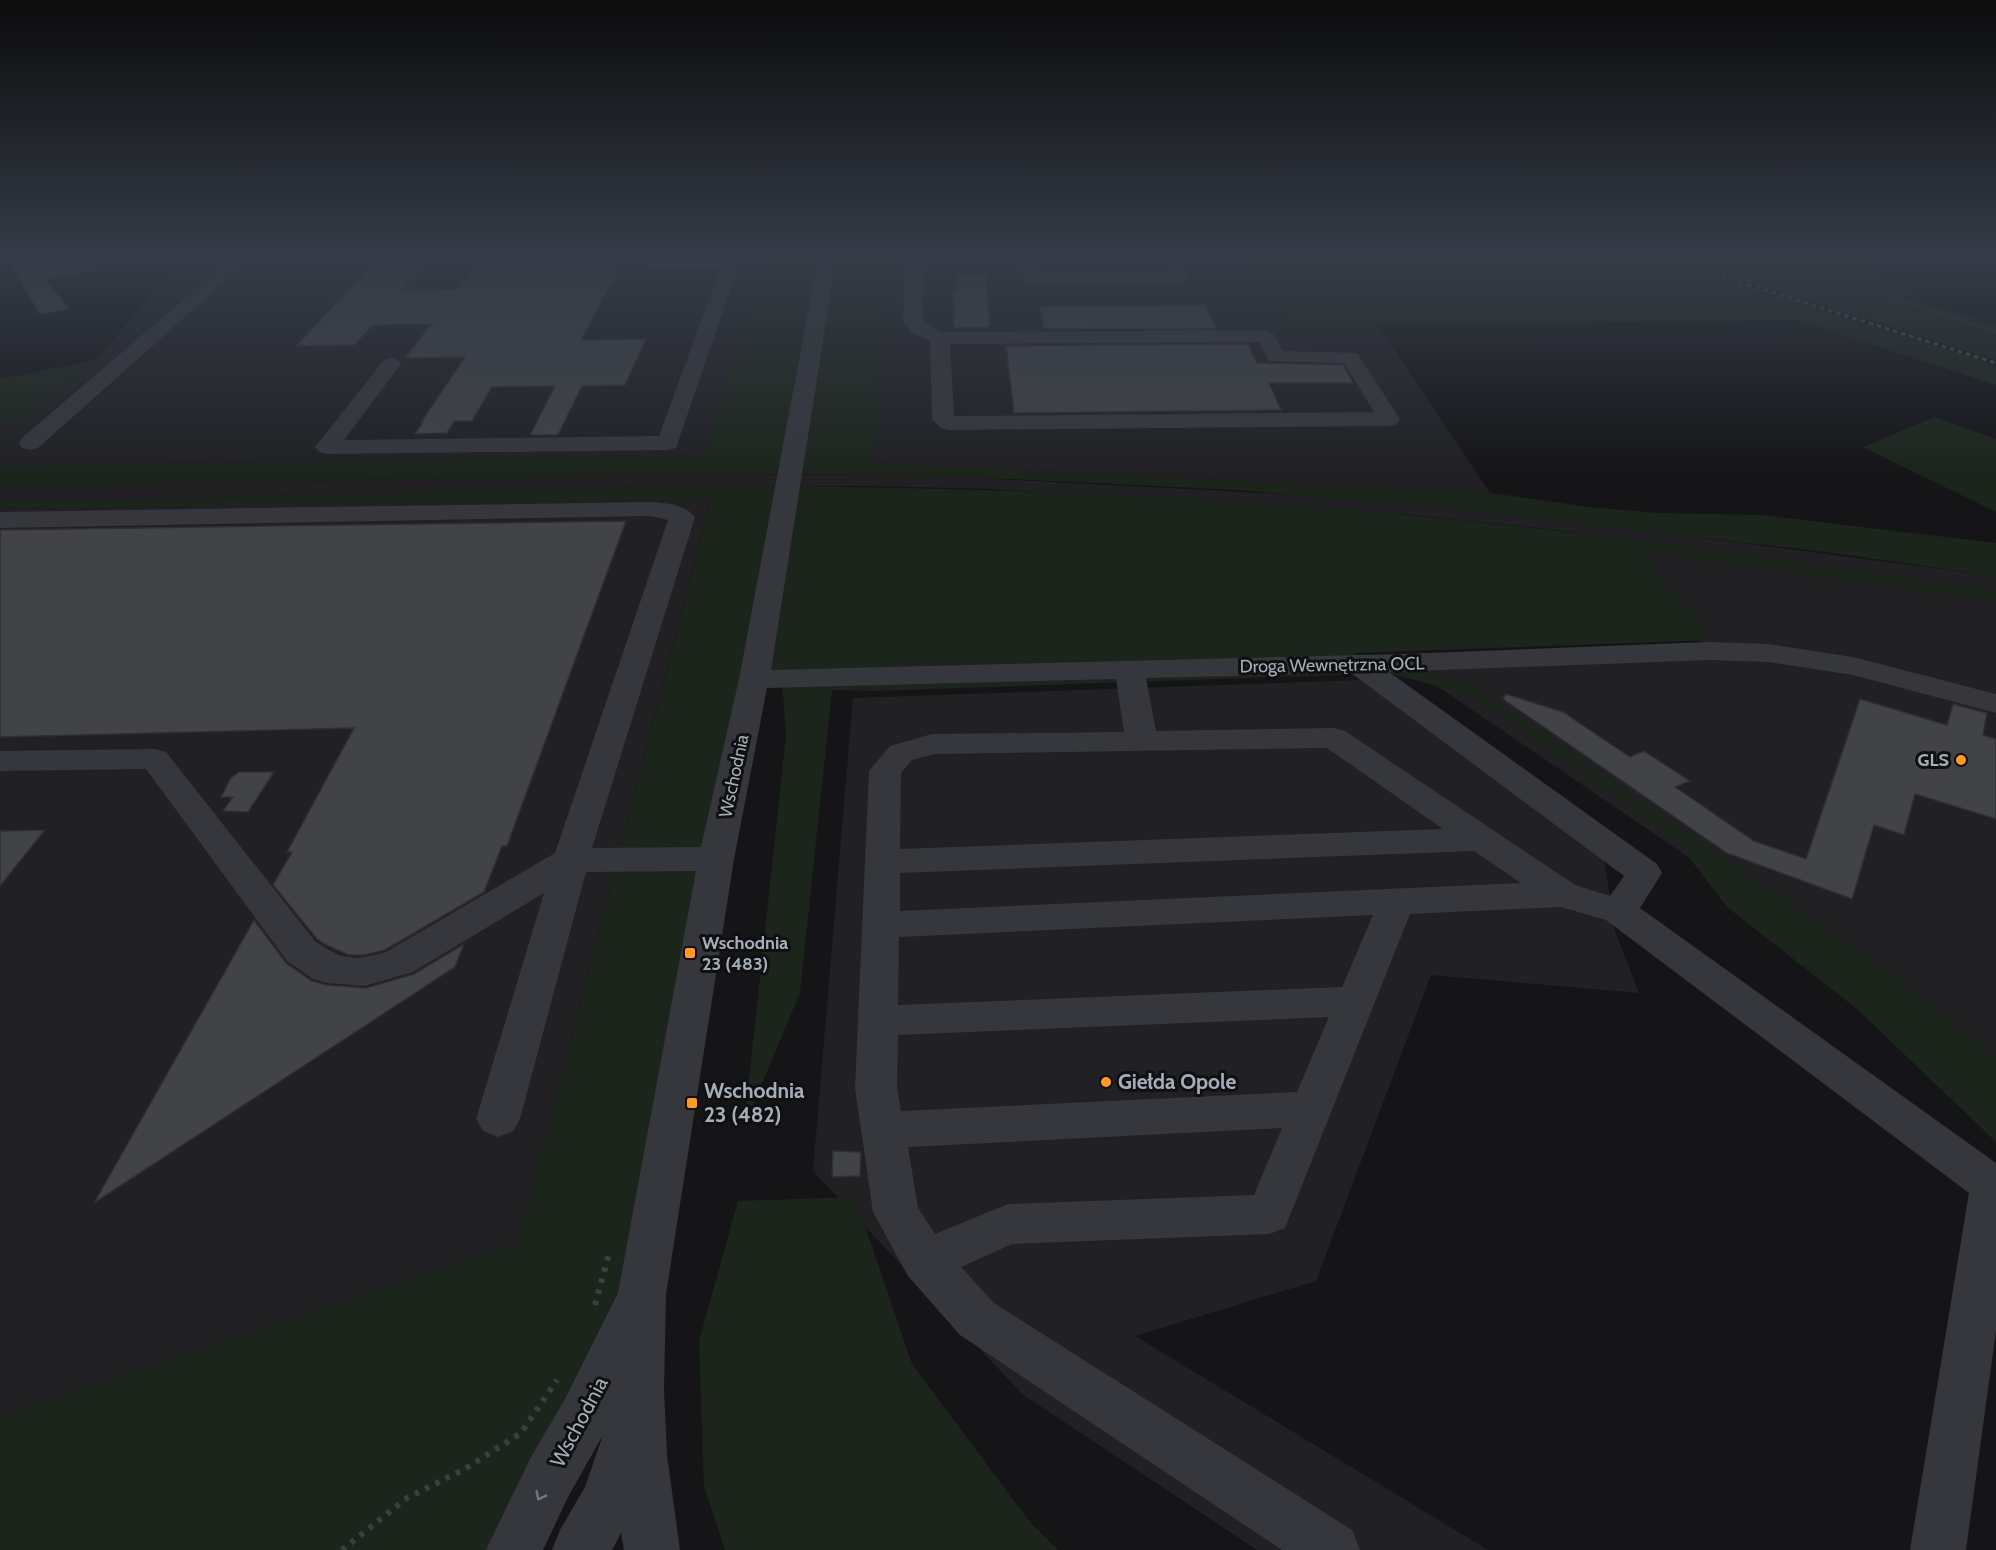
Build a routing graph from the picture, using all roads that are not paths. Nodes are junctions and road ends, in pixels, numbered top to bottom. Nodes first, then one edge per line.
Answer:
1 (158, 331) edge
2 (707, 331) edge
3 (815, 331) edge
4 (926, 331) edge
5 (940, 338) junction
6 (391, 363) dead end
7 (30, 443) dead end
8 (0, 520) edge
9 (1358, 664) junction
10 (1128, 670) junction
11 (754, 679) junction
12 (1996, 704) edge
13 (1142, 741) junction
14 (0, 760) edge
15 (1482, 839) junction
16 (716, 859) junction
17 (571, 860) junction
18 (882, 862) junction
19 (1562, 894) junction
20 (1397, 901) junction
21 (1619, 911) junction
22 (881, 925) junction
23 (1356, 1001) junction
24 (878, 1022) junction
25 (1312, 1109) junction
26 (498, 1119) dead end
27 (883, 1130) junction
28 (1995, 1187) edge
29 (925, 1261) junction
30 (642, 1294) junction
31 (639, 1394) junction
32 (514, 1550) edge
33 (580, 1550) edge
34 (652, 1550) edge
35 (1332, 1550) edge
36 (1938, 1550) edge

1 - 7 street
2 - 6 street
3 - 11 street, Wschodnia
4 - 5 street
5 - 5 street
8 - 17 street
9 - 10 street, Droga Wewnętrzna OCL
9 - 12 street, Droga Wewnętrzna OCL
9 - 21 street
10 - 11 street, Droga Wewnętrzna OCL
10 - 13 street
11 - 16 street, Wschodnia
13 - 15 street
13 - 18 street
14 - 17 street
15 - 18 street
15 - 19 street
16 - 17 street
16 - 30 street, Wschodnia
17 - 26 street
18 - 22 street
19 - 20 street
19 - 21 street
20 - 22 street
20 - 23 street
21 - 28 street
22 - 24 street
23 - 24 street
23 - 25 street
24 - 27 street
25 - 27 street
25 - 29 street
27 - 29 street
28 - 36 street
29 - 35 street
30 - 31 street, Wschodnia
30 -> 32 street, Wschodnia
31 - 33 street
31 - 34 street, Wschodnia

